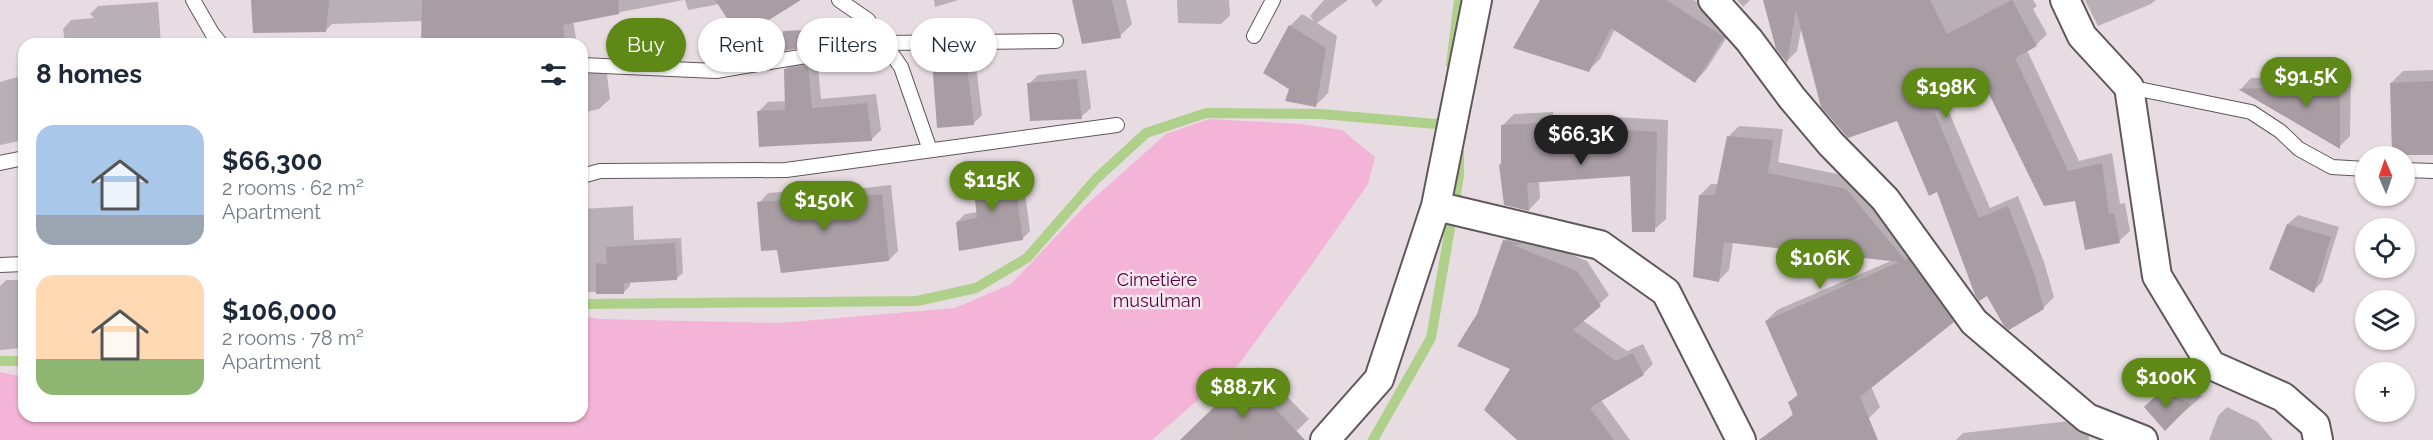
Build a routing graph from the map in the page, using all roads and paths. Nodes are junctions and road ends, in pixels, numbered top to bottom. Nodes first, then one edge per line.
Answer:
1 (193, 0) edge
2 (839, 0) edge
3 (1273, 0) edge
4 (1477, 0) edge
5 (1713, 0) edge
6 (2065, 0) edge
7 (865, 18) edge
8 (1254, 36) dead end
9 (216, 38) edge
10 (1056, 41) dead end
11 (898, 43) edge
12 (797, 58) edge
13 (898, 63) edge
14 (588, 65) edge
15 (2128, 87) junction
16 (1117, 125) dead end
17 (930, 150) junction
18 (18, 159) edge
19 (0, 163) edge
20 (2355, 168) edge
21 (2415, 170) edge
22 (2433, 171) edge
23 (588, 174) edge
24 (1436, 206) junction
25 (18, 264) edge
26 (0, 265) edge
27 (1325, 440) edge
28 (1741, 440) edge
29 (2143, 440) edge
30 (2318, 440) edge

1 - 9 lane
2 - 7 lane
3 - 8 lane
4 - 24 street
5 - 29 street
6 - 15 street
10 - 11 lane
12 - 14 lane
13 - 17 lane
15 - 20 lane
15 - 30 street
16 - 17 lane
17 - 23 lane
18 - 19 lane
21 - 22 lane
24 - 27 street
24 - 28 street
25 - 26 lane

